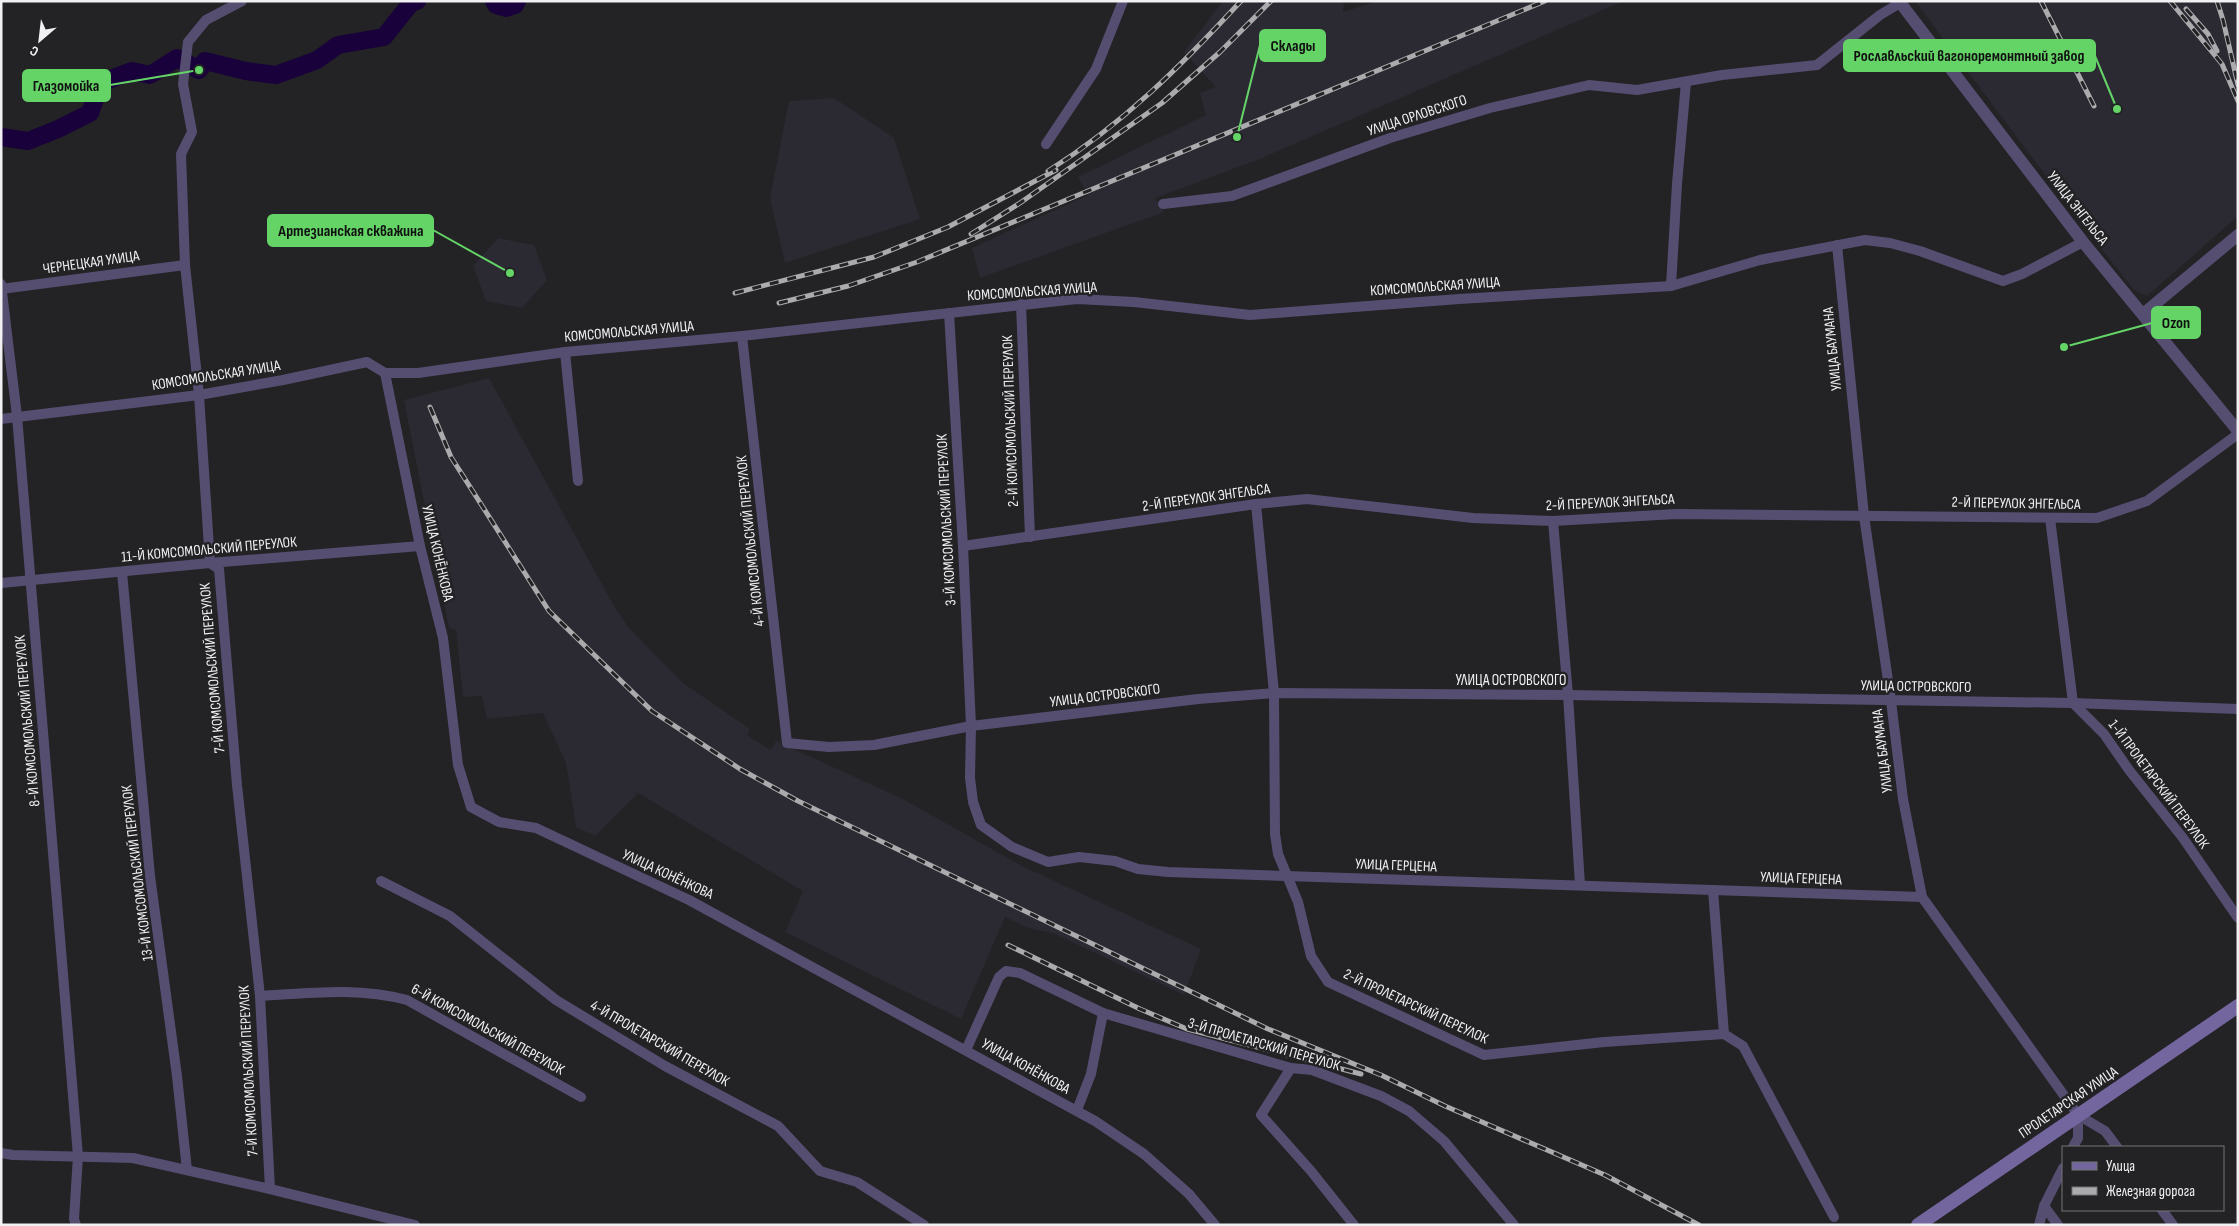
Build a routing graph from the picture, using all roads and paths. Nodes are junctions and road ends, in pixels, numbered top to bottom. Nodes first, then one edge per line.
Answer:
1 (242, 1) edge
2 (1123, 1) edge
3 (1899, 2) edge
4 (1686, 82) junction
5 (1046, 144) dead end
6 (1162, 204) dead end
7 (2238, 235) edge
8 (2083, 242) junction
9 (1837, 245) junction
10 (184, 265) junction
11 (1671, 286) junction
12 (2, 287) edge
13 (1020, 304) junction
14 (949, 313) junction
15 (2143, 314) junction
16 (742, 336) junction
17 (565, 352) junction
18 (385, 373) junction
19 (199, 395) junction
20 (17, 416) junction
21 (1, 419) edge
22 (2238, 432) edge
23 (578, 481) dead end
24 (1256, 504) junction
25 (1864, 516) junction
26 (2050, 518) junction
27 (1554, 521) junction
28 (1030, 537) junction
29 (420, 546) junction
30 (963, 546) junction
31 (210, 562) junction
32 (122, 572) junction
33 (30, 581) junction
34 (1, 583) edge
35 (1274, 693) junction
36 (1568, 695) junction
37 (1891, 701) junction
38 (2073, 703) junction
39 (2238, 709) edge
40 (971, 726) junction
41 (787, 743) joint
42 (1289, 876) junction
43 (381, 881) dead end
44 (1580, 885) junction
45 (1713, 890) junction
46 (1922, 897) junction
47 (2238, 918) edge
48 (260, 996) junction
49 (2238, 1006) edge
50 (1103, 1013) junction
51 (1724, 1034) junction
52 (966, 1050) junction
53 (1291, 1068) junction
54 (581, 1097) dead end
55 (1077, 1110) junction
56 (2078, 1114) junction
57 (2074, 1146) edge
58 (2116, 1146) edge
59 (1, 1153) edge
60 (78, 1156) junction
61 (187, 1170) junction
62 (2062, 1170) edge
63 (270, 1189) junction
64 (2044, 1206) junction
65 (2163, 1211) edge
66 (1834, 1217) dead end
67 (76, 1225) edge
68 (415, 1225) edge
69 (924, 1225) edge
70 (1215, 1225) edge
71 (1354, 1225) edge
72 (1514, 1225) edge
73 (1918, 1225) edge
74 (2039, 1225) edge
75 (2058, 1225) edge
76 (2173, 1225) edge

1 - 10 street, 7-Й КОМСОМОЛЬСКИЙ ПЕРЕУЛОК
2 - 5 street
3 - 4 street, УЛИЦА ОРЛОВСКОГО
3 - 8 street, УЛИЦА ЭНГЕЛЬСА
4 - 6 street, УЛИЦА ОРЛОВСКОГО
4 - 11 street
7 - 15 street
8 - 9 street, КОМСОМОЛЬСКАЯ УЛИЦА
8 - 15 street, УЛИЦА ЭНГЕЛЬСА
9 - 11 street, КОМСОМОЛЬСКАЯ УЛИЦА
9 - 25 street, УЛИЦА БАУМАНА
10 - 12 street, ЧЕРНЕЦКАЯ УЛИЦА
10 - 19 street, 7-Й КОМСОМОЛЬСКИЙ ПЕРЕУЛОК
11 - 13 street, КОМСОМОЛЬСКАЯ УЛИЦА
12 - 20 street, 8-Й КОМСОМОЛЬСКИЙ ПЕРЕУЛОК
13 - 14 street, КОМСОМОЛЬСКАЯ УЛИЦА
13 - 28 street, 2-Й КОМСОМОЛЬСКИЙ ПЕРЕУЛОК
14 - 16 street, КОМСОМОЛЬСКАЯ УЛИЦА
14 - 30 street, 3-Й КОМСОМОЛЬСКИЙ ПЕРЕУЛОК
15 - 22 street, УЛИЦА ЭНГЕЛЬСА
16 - 17 street, КОМСОМОЛЬСКАЯ УЛИЦА
16 - 41 street, 4-Й КОМСОМОЛЬСКИЙ ПЕРЕУЛОК
17 - 18 street, КОМСОМОЛЬСКАЯ УЛИЦА
17 - 23 street
18 - 19 street, КОМСОМОЛЬСКАЯ УЛИЦА
18 - 29 street, УЛИЦА КОНЁНКОВА
19 - 20 street, КОМСОМОЛЬСКАЯ УЛИЦА
19 - 31 street, 7-Й КОМСОМОЛЬСКИЙ ПЕРЕУЛОК
20 - 21 street, КОМСОМОЛЬСКАЯ УЛИЦА
20 - 33 street, 8-Й КОМСОМОЛЬСКИЙ ПЕРЕУЛОК
22 - 26 street, 2-Й ПЕРЕУЛОК ЭНГЕЛЬСА
24 - 27 street, 2-Й ПЕРЕУЛОК ЭНГЕЛЬСА
24 - 28 street, 2-Й ПЕРЕУЛОК ЭНГЕЛЬСА
24 - 35 street
25 - 26 street, 2-Й ПЕРЕУЛОК ЭНГЕЛЬСА
25 - 27 street, 2-Й ПЕРЕУЛОК ЭНГЕЛЬСА
25 - 37 street, УЛИЦА БАУМАНА
26 - 38 street
27 - 36 street
28 - 30 street, 2-Й ПЕРЕУЛОК ЭНГЕЛЬСА
29 - 31 street, 11-Й КОМСОМОЛЬСКИЙ ПЕРЕУЛОК
29 - 52 street, УЛИЦА КОНЁНКОВА
30 - 40 street, 3-Й КОМСОМОЛЬСКИЙ ПЕРЕУЛОК
31 - 32 street, 11-Й КОМСОМОЛЬСКИЙ ПЕРЕУЛОК
31 - 48 street, 7-Й КОМСОМОЛЬСКИЙ ПЕРЕУЛОК
32 - 33 street, 11-Й КОМСОМОЛЬСКИЙ ПЕРЕУЛОК
32 - 61 street, 13-Й КОМСОМОЛЬСКИЙ ПЕРЕУЛОК
33 - 34 street, 11-Й КОМСОМОЛЬСКИЙ ПЕРЕУЛОК
33 - 60 street, 8-Й КОМСОМОЛЬСКИЙ ПЕРЕУЛОК
35 - 36 street, УЛИЦА ОСТРОВСКОГО
35 - 40 street, УЛИЦА ОСТРОВСКОГО
35 - 42 street
36 - 37 street, УЛИЦА ОСТРОВСКОГО
36 - 44 street
37 - 38 street, УЛИЦА ОСТРОВСКОГО
37 - 46 street, УЛИЦА БАУМАНА
38 - 39 street, УЛИЦА ОСТРОВСКОГО
38 - 47 street, 1-Й ПРОЛЕТАРСКИЙ ПЕРЕУЛОК
40 - 41 street, УЛИЦА ОСТРОВСКОГО
40 - 42 street, УЛИЦА ГЕРЦЕНА
42 - 44 street, УЛИЦА ГЕРЦЕНА
42 - 51 street, 2-Й ПРОЛЕТАРСКИЙ ПЕРЕУЛОК
43 - 69 street, 4-Й ПРОЛЕТАРСКИЙ ПЕРЕУЛОК
44 - 45 street, УЛИЦА ГЕРЦЕНА
45 - 46 street, УЛИЦА ГЕРЦЕНА
45 - 51 street
46 - 56 street, УЛИЦА БАУМАНА
48 - 54 street, 6-Й КОМСОМОЛЬСКИЙ ПЕРЕУЛОК
48 - 63 street, 7-Й КОМСОМОЛЬСКИЙ ПЕРЕУЛОК
49 - 56 main road, ПРОЛЕТАРСКАЯ УЛИЦА
50 - 52 street, 3-Й ПРОЛЕТАРСКИЙ ПЕРЕУЛОК
50 - 53 street, 3-Й ПРОЛЕТАРСКИЙ ПЕРЕУЛОК
50 - 55 street
51 - 66 street
52 - 55 street, УЛИЦА КОНЁНКОВА
53 - 71 street
53 - 72 street, 3-Й ПРОЛЕТАРСКИЙ ПЕРЕУЛОК
55 - 70 street, УЛИЦА КОНЁНКОВА
56 - 57 street
56 - 58 street
56 - 73 main road, ПРОЛЕТАРСКАЯ УЛИЦА
59 - 60 street
60 - 61 street
60 - 67 street, 8-Й КОМСОМОЛЬСКИЙ ПЕРЕУЛОК
61 - 63 street
62 - 64 street
63 - 68 street
64 - 74 street
64 - 75 street
65 - 76 street

